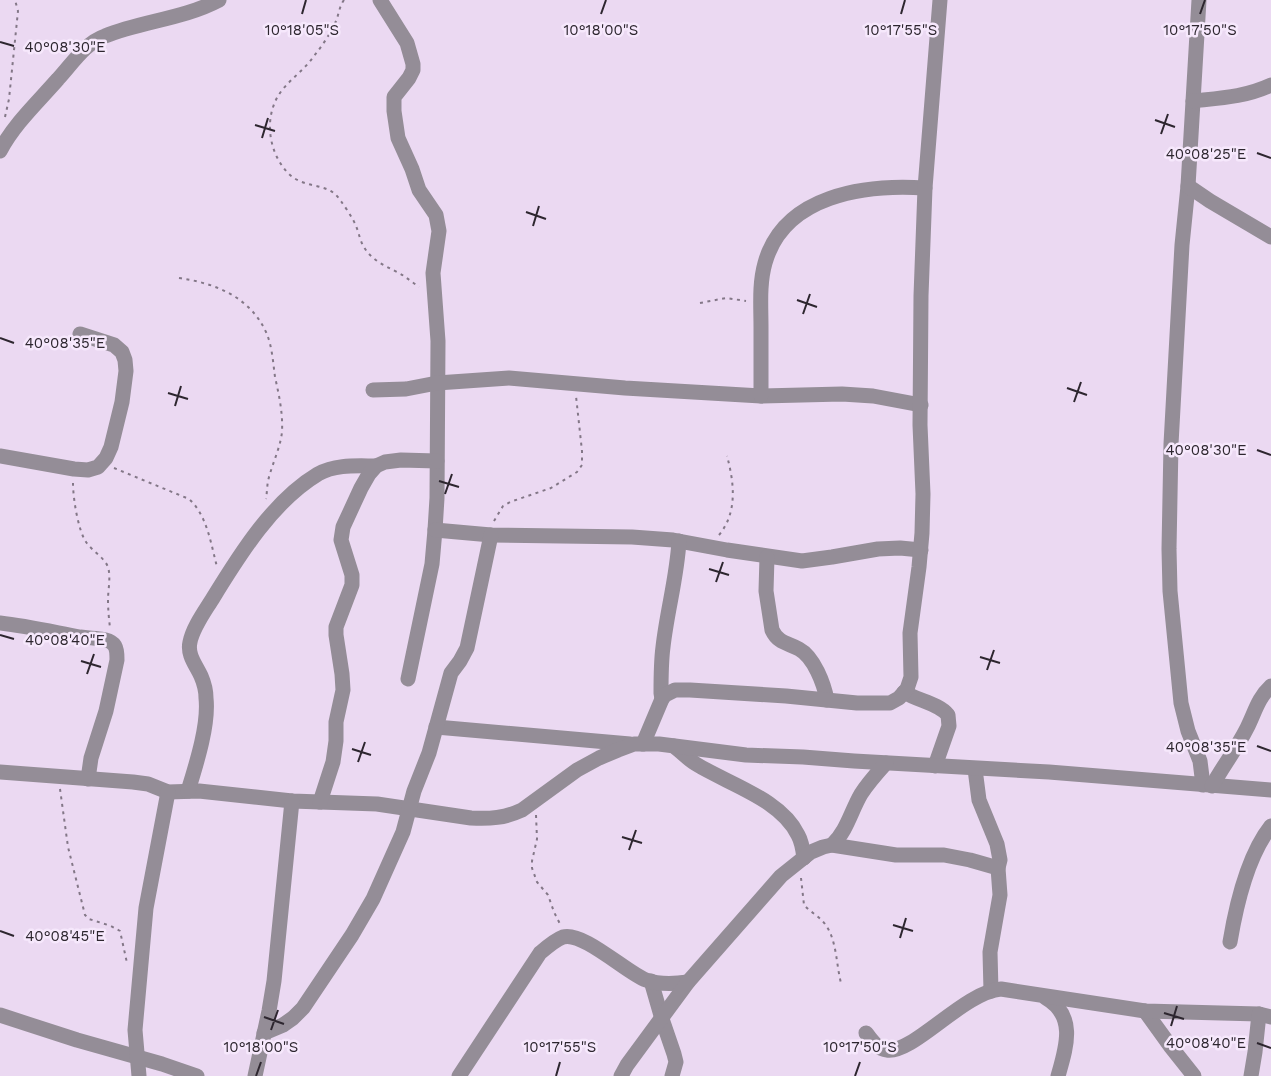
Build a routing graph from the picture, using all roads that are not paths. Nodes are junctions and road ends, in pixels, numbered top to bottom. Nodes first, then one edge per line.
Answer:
1 (219, 0) edge
2 (380, 0) edge
3 (940, 0) edge
4 (1199, 0) edge
5 (1271, 85) edge
6 (1193, 101) junction
7 (0, 151) edge
8 (1188, 186) junction
9 (926, 188) junction
10 (1271, 237) edge
11 (80, 334) dead end
12 (437, 383) junction
13 (373, 390) dead end
14 (761, 396) junction
15 (921, 405) junction
16 (0, 456) edge
17 (437, 461) junction
18 (376, 466) junction
19 (435, 530) junction
20 (491, 535) junction
21 (679, 541) junction
22 (921, 550) junction
23 (766, 556) junction
24 (0, 623) edge
25 (408, 679) dead end
26 (1271, 686) edge
27 (904, 692) junction
28 (662, 699) junction
29 (827, 700) junction
30 (436, 727) junction
31 (638, 744) junction
32 (674, 746) junction
33 (886, 763) junction
34 (935, 766) junction
35 (975, 769) junction
36 (0, 772) edge
37 (88, 779) junction
38 (1208, 785) junction
39 (1271, 790) edge
40 (188, 791) junction
41 (168, 792) junction
42 (292, 801) junction
43 (320, 802) junction
44 (408, 809) junction
45 (1271, 826) edge
46 (832, 845) junction
47 (800, 861) junction
48 (998, 868) junction
49 (1230, 942) dead end
50 (651, 981) junction
51 (688, 982) junction
52 (991, 991) junction
53 (1042, 996) junction
54 (1145, 1011) junction
55 (0, 1016) edge
56 (1265, 1016) edge
57 (662, 1019) junction
58 (866, 1033) dead end
59 (264, 1034) junction
60 (138, 1058) junction
61 (624, 1070) edge
62 (139, 1076) edge
63 (197, 1076) edge
64 (255, 1076) edge
65 (459, 1076) edge
66 (639, 1076) edge
67 (672, 1076) edge
68 (1058, 1076) edge
69 (1194, 1076) edge
70 (1251, 1076) edge

1 - 7 street
2 - 12 street
3 - 9 street
4 - 6 street
5 - 6 street
6 - 8 street
8 - 10 street
8 - 38 street
9 - 14 street
9 - 15 street
11 - 16 street
12 - 13 street
12 - 14 street
12 - 17 street
14 - 15 street
15 - 22 street
17 - 18 street
17 - 19 street
18 - 40 street
18 - 43 street
19 - 20 street
19 - 25 street
20 - 21 street
20 - 30 street
21 - 23 street
21 - 28 street
22 - 23 street
22 - 27 street
23 - 29 street
24 - 37 street
26 - 38 street
27 - 29 street
27 - 34 street
28 - 29 street
28 - 31 street
30 - 31 street
30 - 44 street
31 - 32 street
31 - 44 street
32 - 33 street
32 - 47 street
33 - 34 street
33 - 46 street
34 - 35 street
35 - 38 street
35 - 48 street
36 - 37 street
37 - 41 street
38 - 39 street
40 - 41 street
40 - 42 street
41 - 60 street
42 - 43 street
42 - 59 street
43 - 44 street
44 - 59 street
45 - 49 street
46 - 47 street
46 - 48 street
47 - 51 street
48 - 52 street
50 - 51 street
50 - 57 street
50 - 65 street
51 - 57 street
52 - 53 street
52 - 58 street
53 - 54 street
53 - 68 street
54 - 56 street
54 - 69 street
55 - 60 street
56 - 70 street
57 - 61 street
57 - 67 street
59 - 64 street
60 - 62 street
60 - 63 street
61 - 66 street

